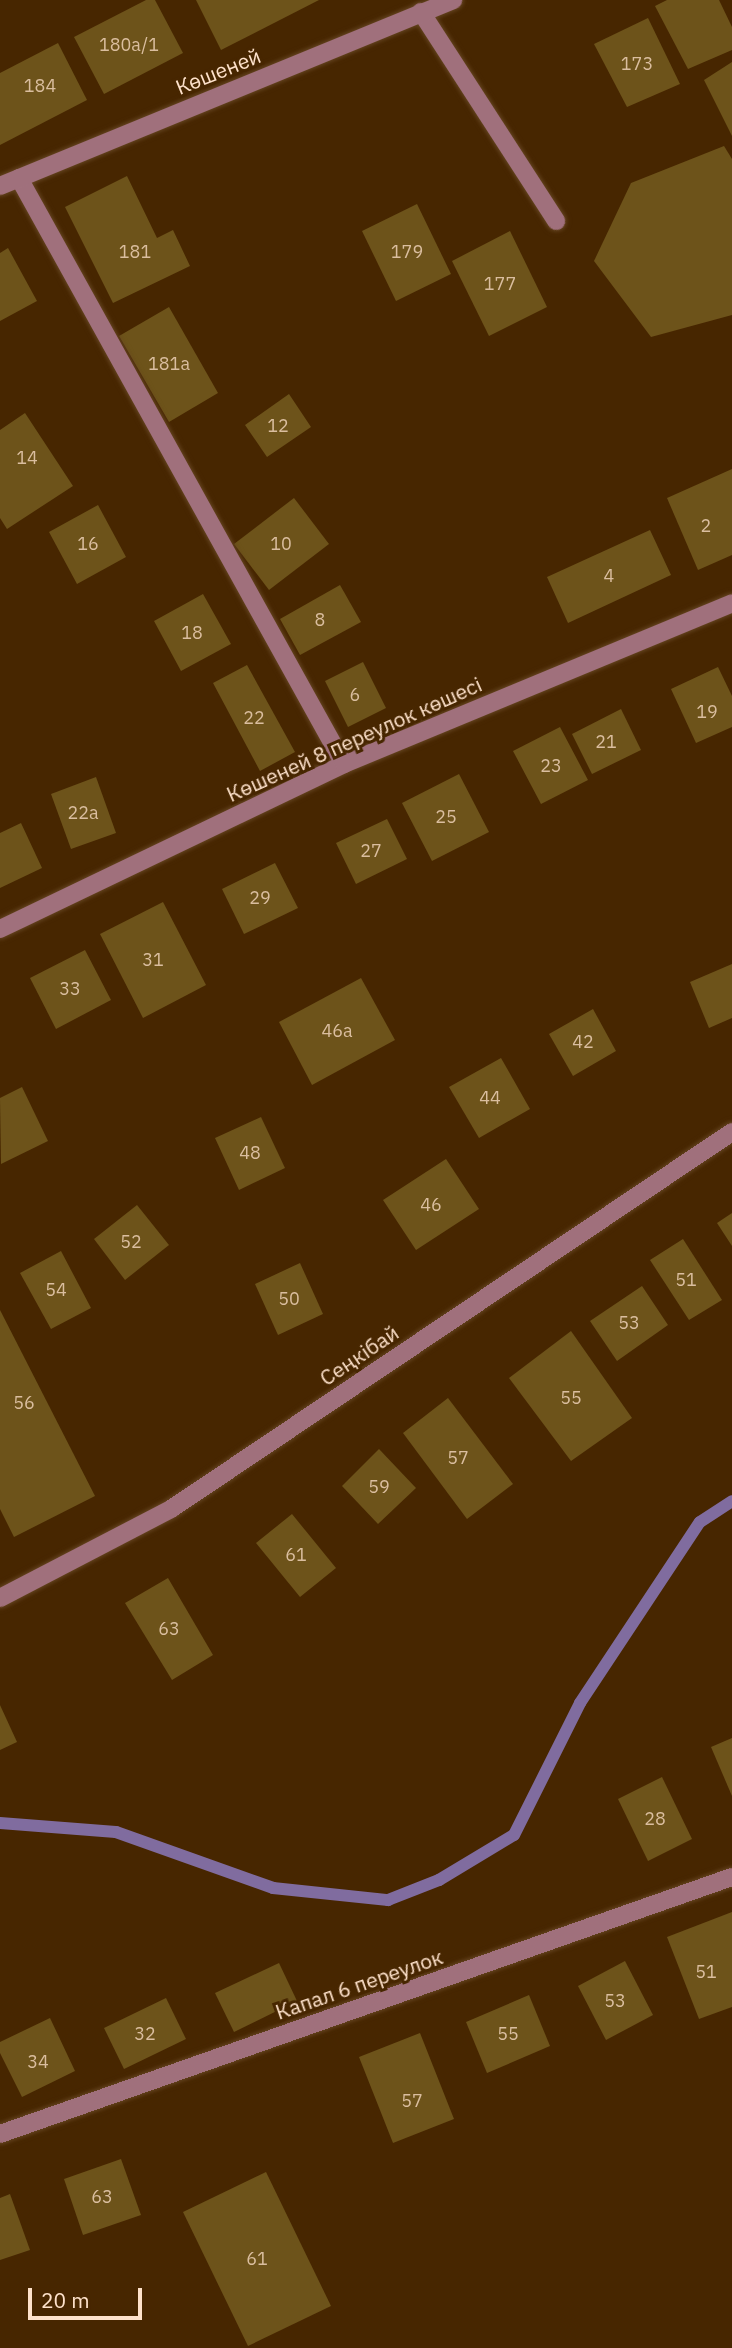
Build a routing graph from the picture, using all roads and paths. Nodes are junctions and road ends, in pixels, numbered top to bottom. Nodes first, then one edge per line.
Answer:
1 (453, 0) edge
2 (421, 12) junction
3 (19, 178) junction
4 (0, 186) edge
5 (556, 221) dead end
6 (732, 603) edge
7 (344, 764) junction
8 (0, 929) edge
9 (732, 1132) edge
10 (0, 1598) edge
11 (732, 1877) edge
12 (0, 2134) edge

1 - 2 street, Көшеней
2 - 3 street, Көшеней
2 - 5 street
3 - 4 street, Көшеней
3 - 7 street
6 - 7 street, Көшеней 8 переулок көшесі
7 - 8 street, Көшеней 8 переулок көшесі
9 - 10 street, Сеңкібай
11 - 12 street, Капал 6 переулок

